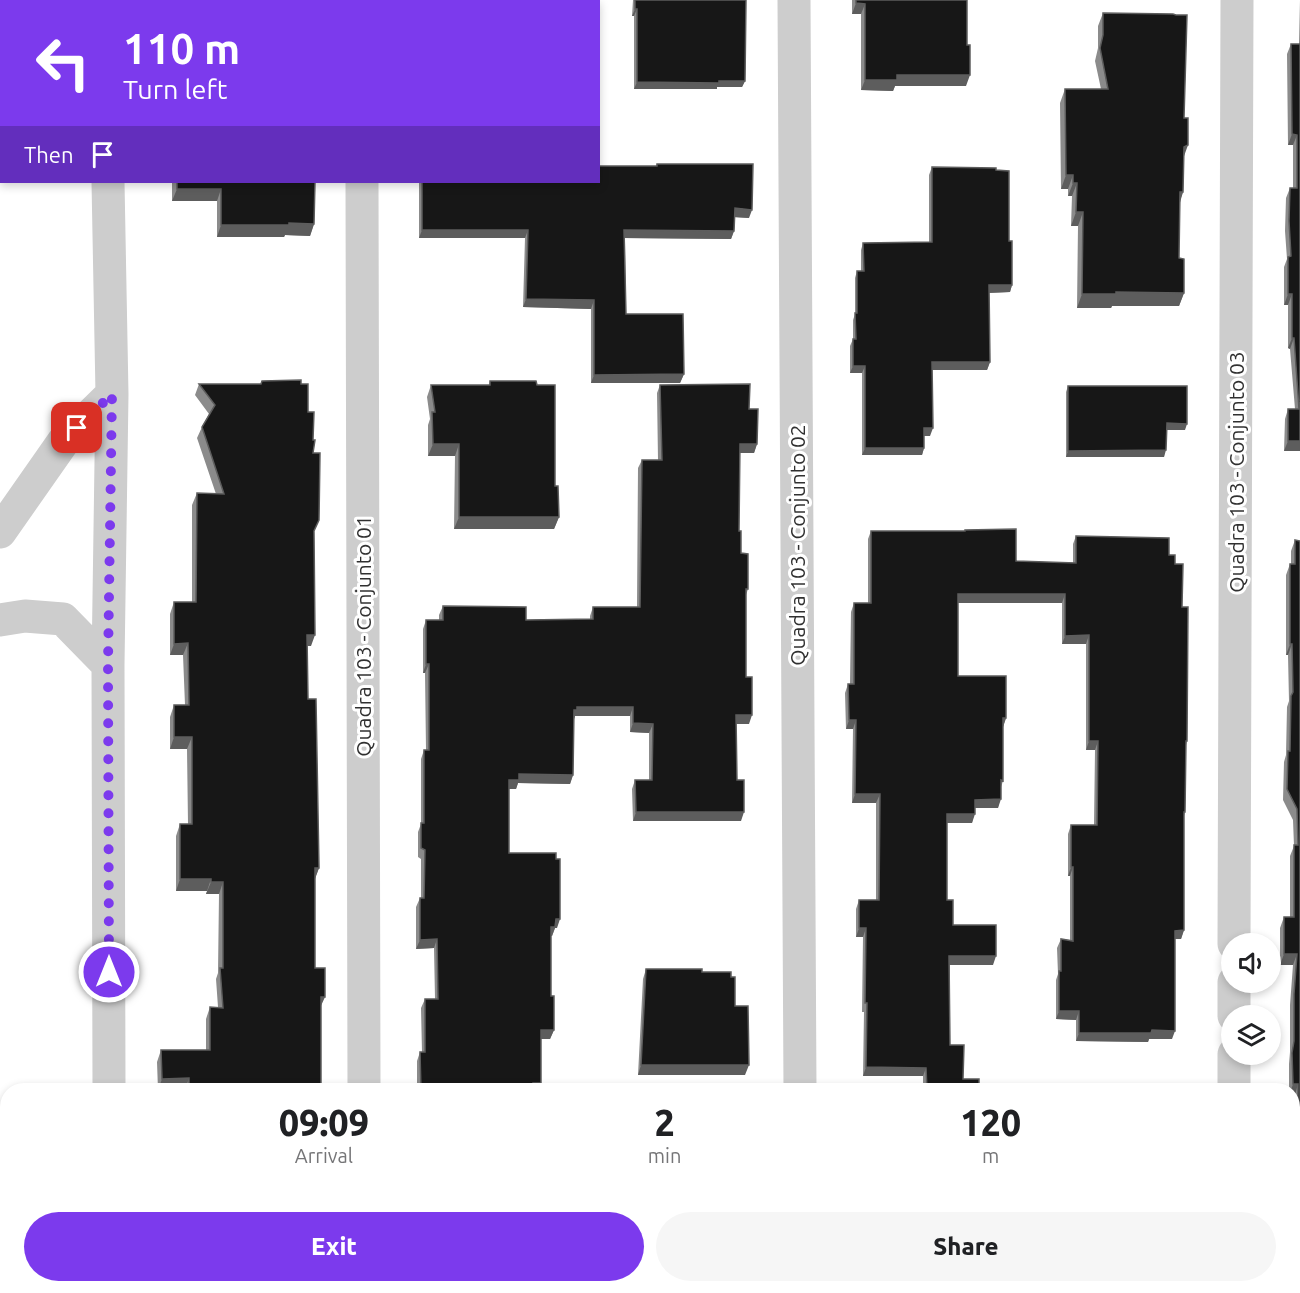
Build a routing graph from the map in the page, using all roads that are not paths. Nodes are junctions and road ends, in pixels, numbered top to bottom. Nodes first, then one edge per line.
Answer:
1 (794, 0) edge
2 (1237, 0) edge
3 (108, 183) edge
4 (362, 183) edge
5 (112, 394) junction
6 (0, 532) edge
7 (0, 620) edge
8 (108, 664) junction
9 (1234, 933) edge
10 (1234, 1065) edge
11 (109, 1083) edge
12 (364, 1083) edge
13 (800, 1083) edge
14 (1234, 1083) edge

1 - 13 street, Quadra 103 - Conjunto 02
2 - 9 street, Quadra 103 - Conjunto 03
3 - 5 street
4 - 12 street, Quadra 103 - Conjunto 01
5 - 6 street
5 - 8 street
7 - 8 street
8 - 11 street
10 - 14 street

